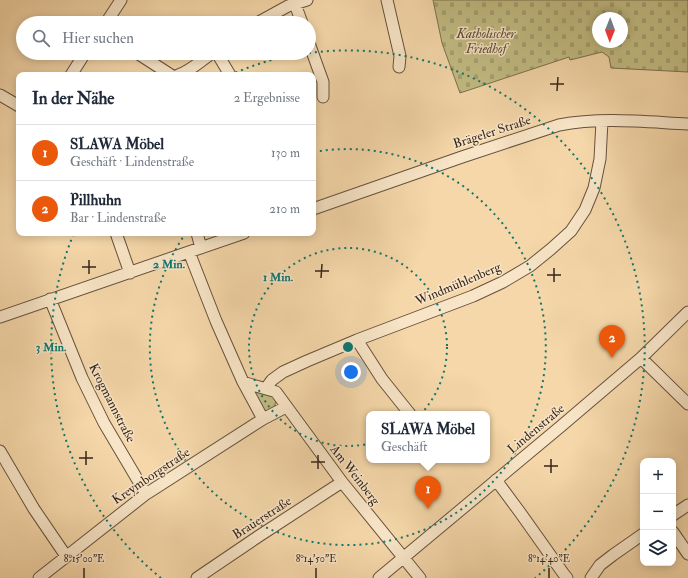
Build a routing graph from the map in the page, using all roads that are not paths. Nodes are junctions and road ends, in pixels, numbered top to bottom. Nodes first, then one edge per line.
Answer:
1 (121, 0) edge
2 (308, 0) edge
3 (387, 0) edge
4 (295, 4) junction
5 (111, 16) edge
6 (269, 16) edge
7 (299, 16) edge
8 (81, 60) edge
9 (148, 60) edge
10 (202, 60) edge
11 (221, 60) edge
12 (315, 60) edge
13 (399, 67) dead end
14 (73, 72) edge
15 (166, 72) edge
16 (184, 72) edge
17 (228, 72) edge
18 (0, 94) edge
19 (323, 97) dead end
20 (16, 104) edge
21 (602, 121) junction
22 (688, 124) edge
23 (316, 208) edge
24 (117, 236) edge
25 (198, 236) edge
26 (235, 236) edge
27 (201, 248) junction
28 (189, 252) junction
29 (130, 273) junction
30 (50, 299) junction
31 (688, 312) edge
32 (0, 317) edge
33 (357, 340) junction
34 (641, 358) junction
35 (243, 382) junction
36 (266, 388) junction
37 (688, 404) edge
38 (286, 407) junction
39 (408, 411) edge
40 (263, 419) junction
41 (0, 451) edge
42 (496, 480) junction
43 (342, 482) junction
44 (146, 494) junction
45 (688, 505) edge
46 (676, 512) edge
47 (640, 536) edge
48 (676, 536) edge
49 (688, 554) edge
50 (66, 556) junction
51 (404, 558) junction
52 (39, 578) edge
53 (197, 578) edge
54 (380, 578) edge
55 (420, 578) edge
56 (567, 578) edge
57 (591, 578) edge

1 - 5 street
2 - 4 street
3 - 13 street
4 - 6 street
4 - 7 street
8 - 14 street
9 - 15 street
10 - 16 street
11 - 17 street
12 - 19 street
18 - 20 street
21 - 22 street, Brägeler Straße
21 - 23 street, Brägeler Straße
21 - 33 street, Windmühlenberg
24 - 29 street
25 - 27 street
26 - 27 street
27 - 28 street
28 - 29 street
28 - 35 street
29 - 30 street
30 - 32 street
30 - 44 street, Krogmannstraße
31 - 34 street, Lindenstraße
33 - 36 street, Windmühlenberg
33 - 39 street
34 - 37 street
34 - 42 street, Lindenstraße
35 - 36 street
35 - 40 street
36 - 38 street, Am Weinberg
38 - 40 street, Kreymborgstraße
38 - 43 street, Am Weinberg
40 - 44 street, Kreymborgstraße
41 - 50 street
42 - 51 street, Lindenstraße
42 - 56 street
43 - 51 street, Am Weinberg
43 - 53 street, Brauerstraße
44 - 50 street, Kreymborgstraße
45 - 46 street
47 - 57 street
48 - 49 street
50 - 52 street, Kreymborgstraße
51 - 54 street, Lindenstraße
51 - 55 street, Am Weinberg

